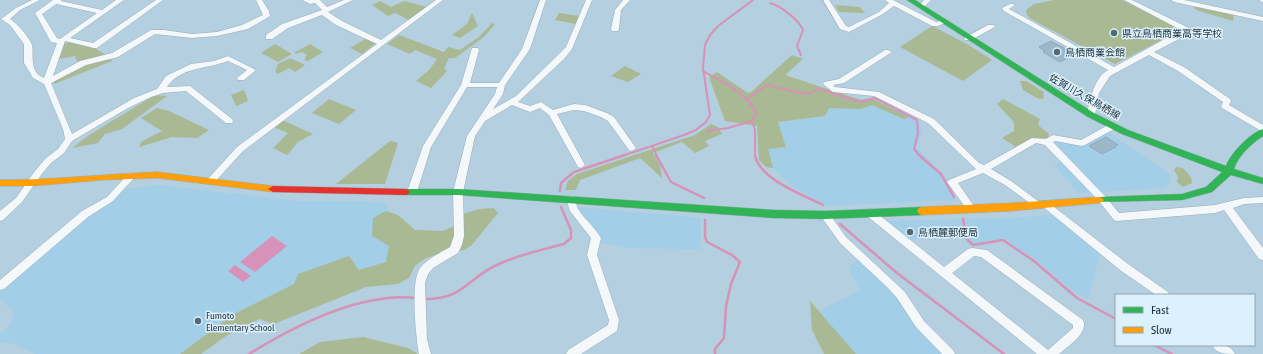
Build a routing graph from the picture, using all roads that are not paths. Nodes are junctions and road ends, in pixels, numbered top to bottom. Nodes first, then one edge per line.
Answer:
1 (37, 0) edge
2 (121, 0) edge
3 (160, 0) edge
4 (259, 0) edge
5 (305, 0) edge
6 (350, 0) edge
7 (440, 0) edge
8 (543, 0) edge
9 (589, 0) edge
10 (627, 0) edge
11 (826, 0) edge
12 (910, 0) edge
13 (928, 0) edge
14 (1126, 0) edge
15 (1174, 0) edge
16 (56, 1) edge
17 (318, 1) edge
18 (891, 1) edge
19 (1182, 1) edge
20 (1012, 5) dead end
21 (921, 7) junction
22 (324, 11) junction
23 (102, 12) junction
24 (1263, 19) edge
25 (943, 22) junction
26 (991, 27) dead end
27 (615, 29) dead end
28 (270, 37) dead end
29 (968, 38) junction
30 (62, 40) junction
31 (381, 43) junction
32 (475, 50) dead end
33 (888, 52) dead end
34 (1149, 52) junction
35 (1114, 70) junction
36 (241, 78) dead end
37 (47, 82) junction
38 (465, 85) junction
39 (500, 85) junction
40 (160, 91) junction
41 (513, 103) junction
42 (552, 113) junction
43 (1091, 115) junction
44 (482, 119) junction
45 (229, 121) dead end
46 (1113, 126) junction
47 (1263, 131) edge
48 (69, 140) junction
49 (1048, 142) junction
50 (632, 148) dead end
51 (581, 165) dead end
52 (984, 170) junction
53 (1229, 171) junction
54 (131, 176) junction
55 (1263, 181) edge
56 (210, 182) junction
57 (0, 183) edge
58 (32, 183) junction
59 (412, 192) junction
60 (458, 192) junction
61 (570, 199) junction
62 (1104, 200) junction
63 (1263, 200) edge
64 (1042, 205) junction
65 (1226, 205) junction
66 (971, 209) junction
67 (870, 213) junction
68 (825, 215) junction
69 (0, 218) edge
70 (1263, 256) edge
71 (944, 273) junction
72 (0, 286) edge
73 (1163, 294) edge
74 (1219, 346) edge
75 (425, 354) edge
76 (572, 354) edge
77 (949, 354) edge
78 (1045, 354) edge
79 (1051, 354) edge
80 (1229, 354) edge

1 - 37 street
2 - 23 street
3 - 30 street
4 - 37 street
5 - 17 street
6 - 22 street
7 - 31 street
8 - 39 street
9 - 41 street
10 - 27 street
11 - 18 street
12 - 21 street, 佐賀川久保鳥栖線
13 - 21 street
14 - 34 street
15 - 19 street
16 - 23 street
16 - 30 street
17 - 22 street
18 - 25 street
19 - 24 street
20 - 35 street
21 - 25 street, 佐賀川久保鳥栖線
22 - 28 street
22 - 31 street
23 - 30 street
25 - 29 street, 佐賀川久保鳥栖線
26 - 29 street
29 - 43 street, 佐賀川久保鳥栖線
30 - 37 street
31 - 56 street
32 - 38 street
33 - 52 street
34 - 35 street
34 - 47 street
35 - 43 street
36 - 40 street
37 - 48 street
38 - 39 street
38 - 59 street
39 - 44 street
40 - 45 street
40 - 48 street
41 - 42 street
41 - 44 street
42 - 50 street
42 - 51 street
43 - 46 street, 佐賀川久保鳥栖線
44 - 60 street
46 - 49 street
46 - 53 street, 佐賀川久保鳥栖線
47 - 53 street
48 - 58 street
49 - 52 street
49 - 62 street
52 - 64 street
52 - 66 street
53 - 55 street, 佐賀川久保鳥栖線
53 - 62 street
54 - 56 street
54 - 58 street
54 - 72 street
56 - 59 street
57 - 58 street
58 - 69 street
59 - 60 street
60 - 61 street
60 - 75 street
61 - 68 street
61 - 76 street
62 - 64 street
62 - 65 street
63 - 65 street
64 - 66 street
64 - 73 street
65 - 70 street
66 - 67 street
67 - 68 street
67 - 71 street
68 - 77 street
71 - 78 street
71 - 79 street
74 - 80 street

